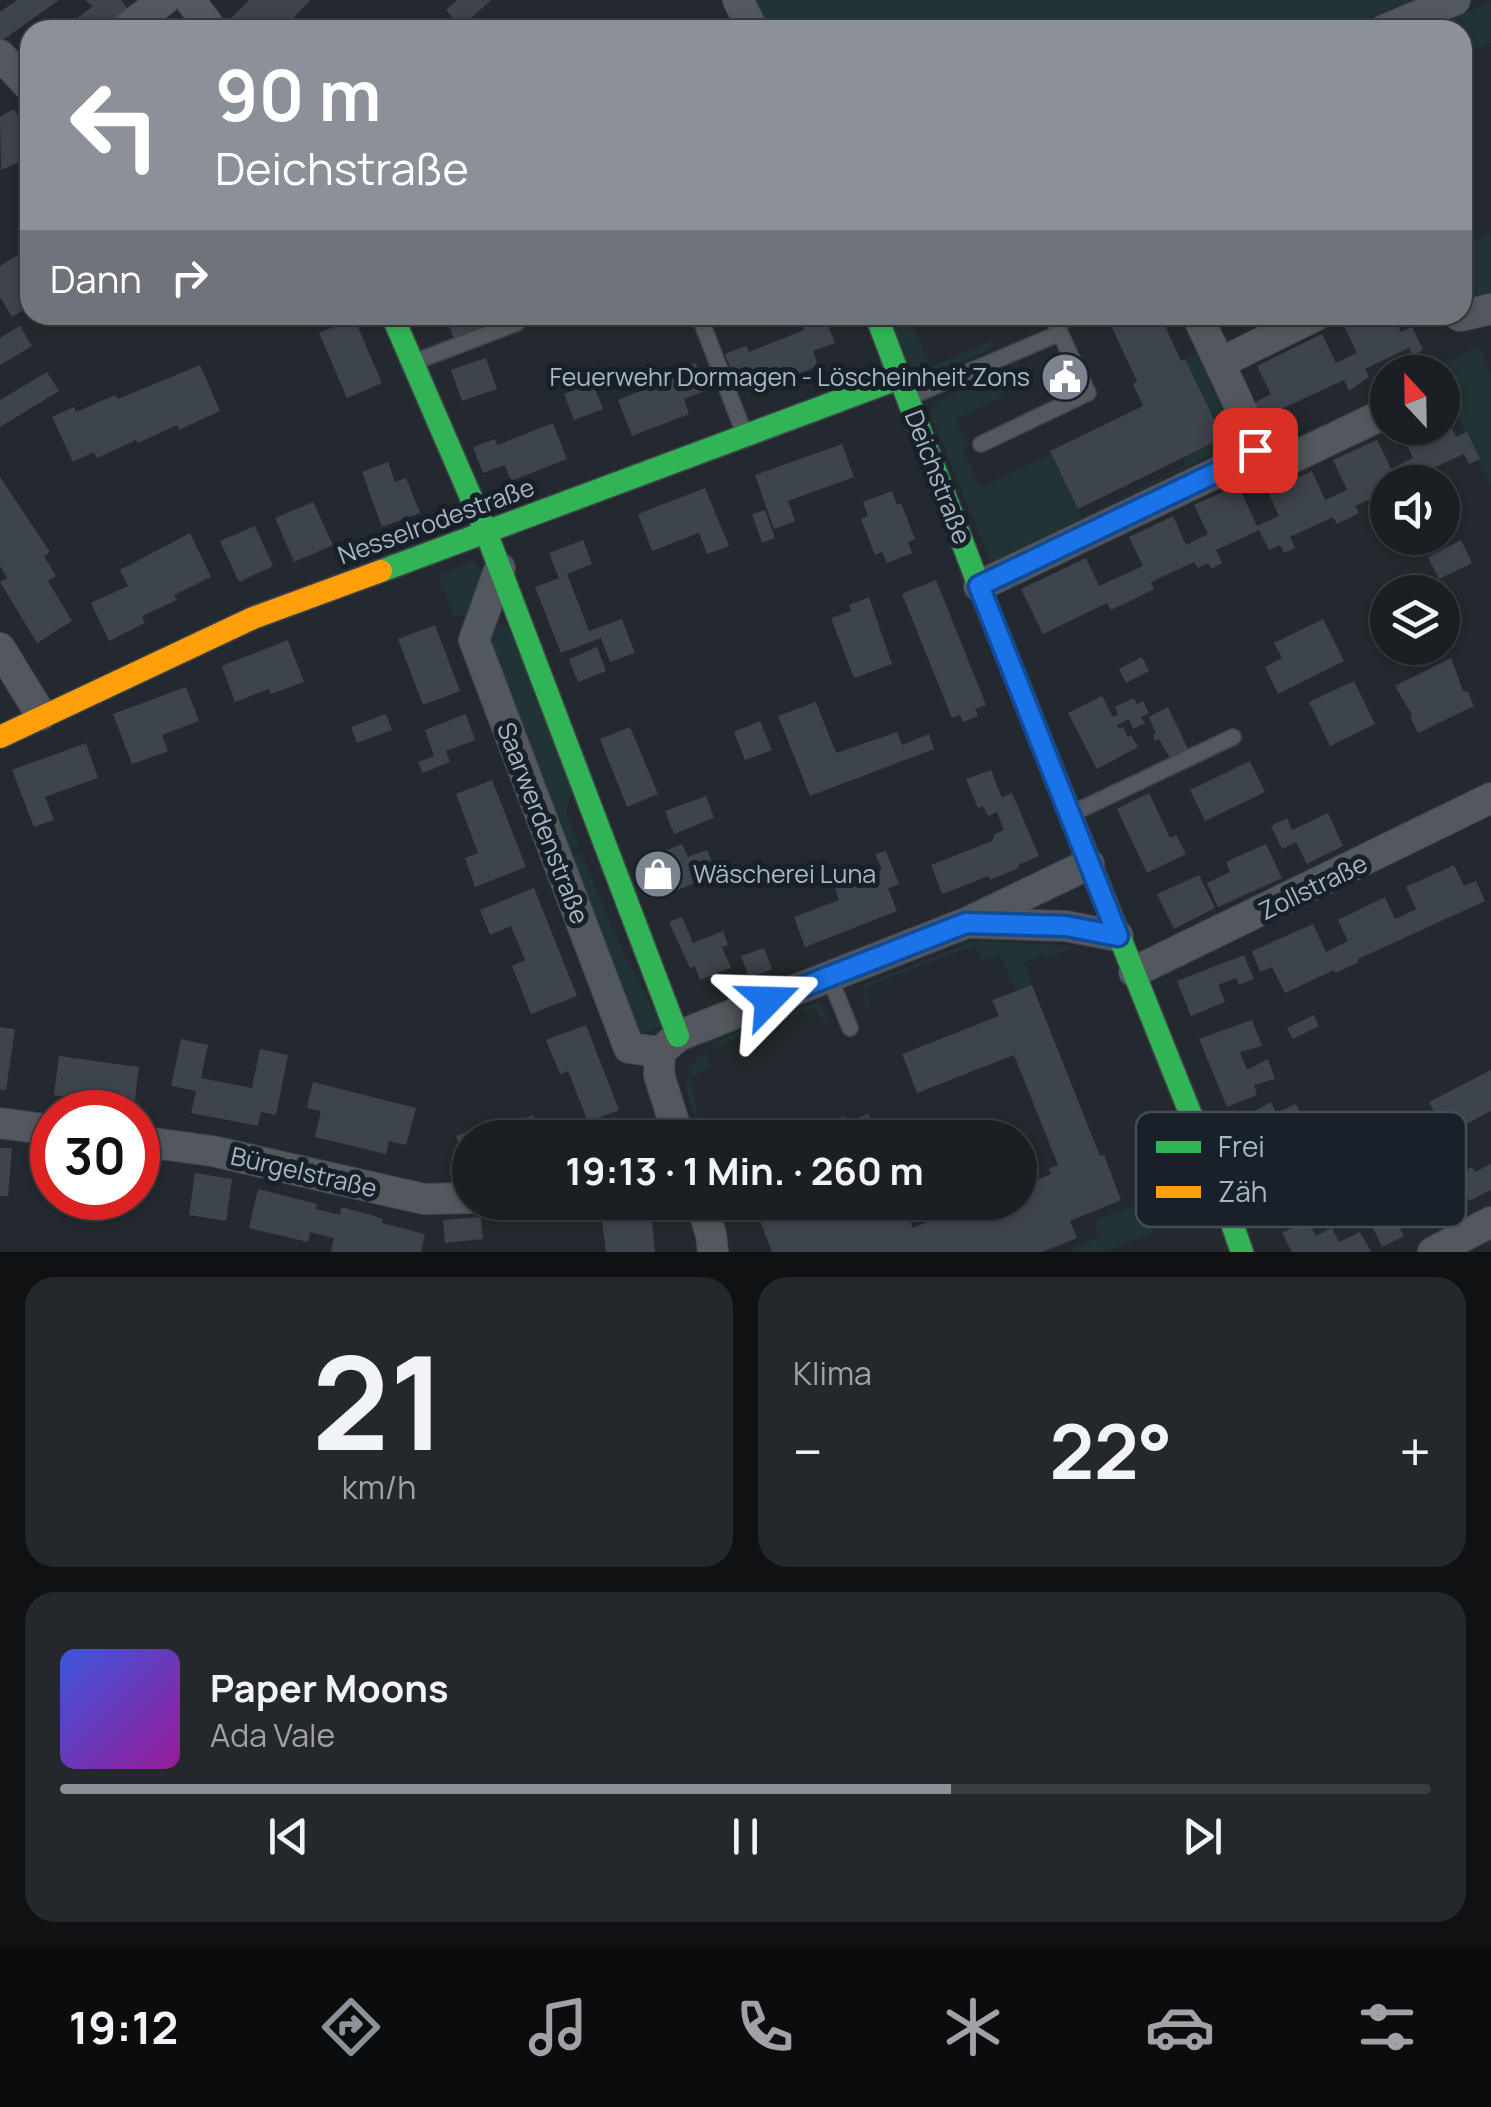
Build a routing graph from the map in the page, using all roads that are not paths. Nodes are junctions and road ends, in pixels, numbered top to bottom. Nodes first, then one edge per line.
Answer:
1 (164, 0) edge
2 (1455, 0) edge
3 (137, 20) edge
4 (1408, 20) edge
5 (0, 55) edge
6 (20, 77) edge
7 (396, 325) edge
8 (509, 325) edge
9 (703, 325) edge
10 (880, 325) edge
11 (1056, 325) edge
12 (1202, 325) edge
13 (1297, 325) edge
14 (1060, 333) junction
15 (1220, 362) junction
16 (413, 363) junction
17 (904, 388) junction
18 (1370, 421) edge
19 (745, 437) junction
20 (981, 444) dead end
21 (1255, 450) junction
22 (486, 532) junction
23 (500, 568) junction
24 (979, 586) junction
25 (0, 648) edge
26 (40, 715) junction
27 (0, 736) edge
28 (1232, 737) dead end
29 (1491, 798) edge
30 (1070, 815) junction
31 (1089, 864) junction
32 (966, 923) junction
33 (1118, 936) junction
34 (1134, 972) junction
35 (830, 976) junction
36 (850, 1028) dead end
37 (669, 1044) junction
38 (1188, 1112) edge
39 (670, 1120) edge
40 (0, 1123) edge
41 (30, 1127) edge
42 (160, 1145) edge
43 (452, 1199) edge
44 (706, 1220) edge
45 (1491, 1222) edge
46 (1232, 1227) edge
47 (713, 1252) edge
48 (1242, 1252) edge
49 (1434, 1252) edge

1 - 3 street
2 - 4 street
5 - 6 street
7 - 16 street, Saarwerdenstraße
8 - 16 lane
9 - 19 lane
10 - 17 street, Deichstraße
11 - 14 lane
12 - 15 street
13 - 15 street
14 - 17 lane
14 - 20 lane
15 - 21 street
16 - 22 street, Saarwerdenstraße
17 - 19 street, Nesselrodestraße
17 - 24 street, Deichstraße
18 - 21 street
19 - 22 street, Nesselrodestraße
21 - 24 street
22 - 23 street, Saarwerdenstraße
22 - 26 street, Nesselrodestraße
23 - 37 street, Saarwerdenstraße
23 - 37 street, Saarwerdenstraße
24 - 30 street, Deichstraße
25 - 26 street
26 - 27 street, Nesselrodestraße
28 - 30 lane
29 - 34 street, Zollstraße
30 - 31 street, Deichstraße
31 - 32 street
31 - 33 street, Deichstraße
32 - 33 street
32 - 35 street
33 - 34 street, Deichstraße
34 - 38 street, Deichstraße
35 - 36 lane
35 - 37 street
37 - 39 street, Saarwerdenstraße
40 - 41 street
42 - 43 street, Bürgelstraße
44 - 47 street
45 - 49 street
46 - 48 street, Deichstraße

